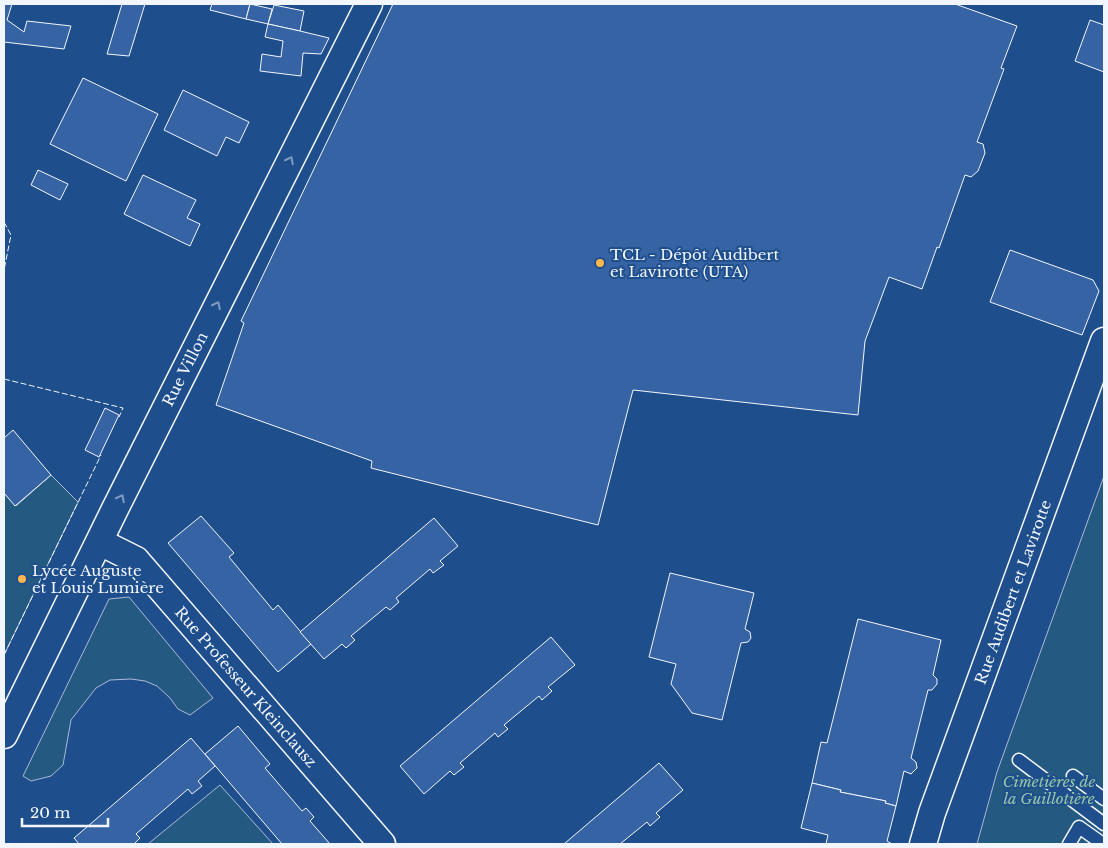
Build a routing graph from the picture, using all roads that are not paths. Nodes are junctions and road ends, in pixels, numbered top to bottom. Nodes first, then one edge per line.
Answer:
1 (369, 4) edge
2 (1104, 341) edge
3 (100, 542) junction
4 (4, 735) edge
5 (1019, 760) dead end
6 (1073, 776) dead end
7 (1103, 797) edge
8 (1104, 824) edge
9 (382, 844) edge
10 (924, 844) edge
11 (1069, 844) edge
12 (1103, 844) edge

3 -> 1 street, Rue Villon
2 - 10 street, Rue Audibert et Lavirotte
3 - 4 street, Rue Villon
3 - 9 street, Rue Professeur Kleinclausz
5 - 8 lane
6 - 7 lane
11 - 12 lane

